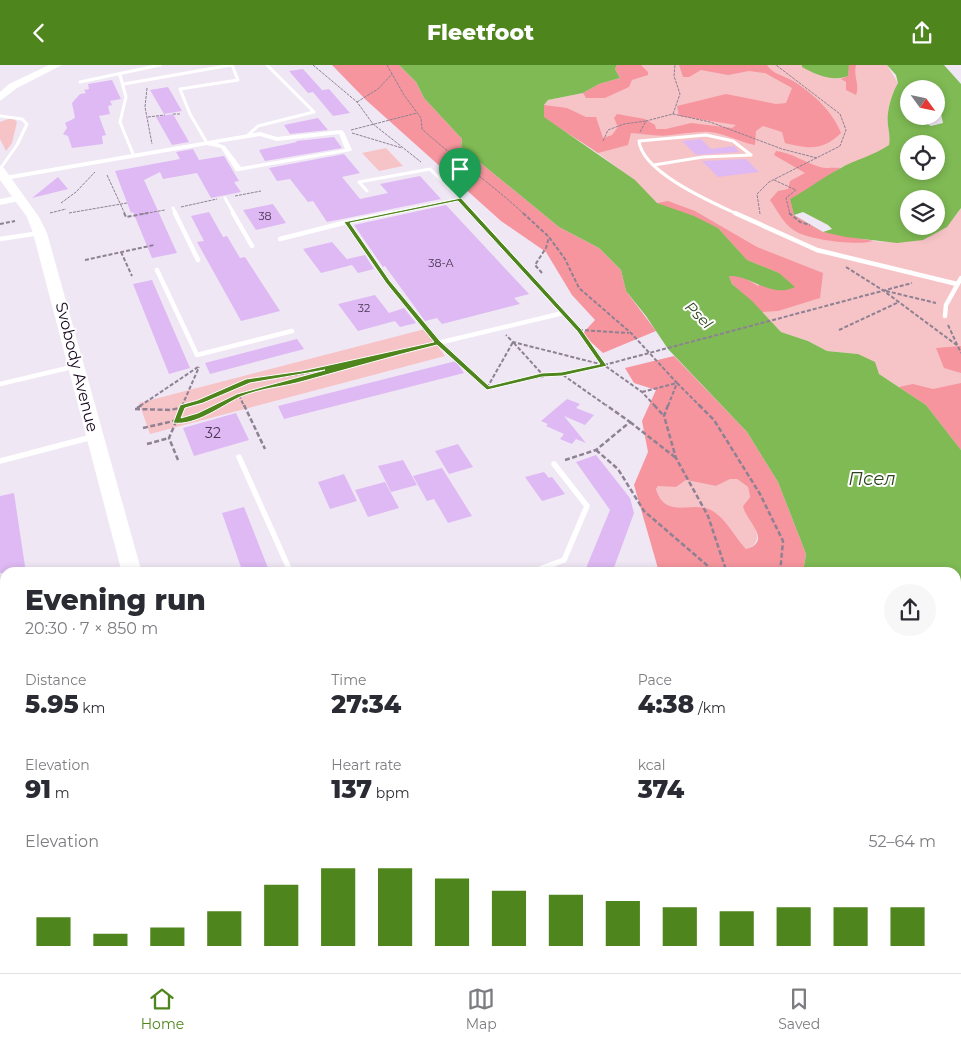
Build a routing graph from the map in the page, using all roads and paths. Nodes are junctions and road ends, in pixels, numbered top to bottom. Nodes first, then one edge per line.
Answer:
1 (58, 65) edge
2 (160, 65) edge
3 (231, 65) edge
4 (267, 65) edge
5 (313, 65) edge
6 (387, 65) edge
7 (675, 65) edge
8 (776, 65) edge
9 (392, 74) junction
10 (120, 75) junction
11 (163, 77) junction
12 (80, 81) dead end
13 (124, 84) junction
14 (0, 97) edge
15 (357, 102) junction
16 (417, 113) junction
17 (673, 114) dead end
18 (165, 115) dead end
19 (0, 116) edge
20 (148, 117) junction
21 (646, 121) dead end
22 (373, 124) junction
23 (341, 132) junction
24 (247, 136) junction
25 (604, 141) dead end
26 (208, 143) junction
27 (404, 148) junction
28 (152, 151) junction
29 (134, 154) junction
30 (101, 160) junction
31 (654, 165) junction
32 (430, 169) junction
33 (2, 173) edge
34 (107, 175) dead end
35 (774, 180) junction
36 (261, 191) dead end
37 (367, 191) dead end
38 (20, 198) junction
39 (225, 198) junction
40 (460, 199) junction
41 (0, 201) edge
42 (61, 203) dead end
43 (127, 203) dead end
44 (120, 204) junction
45 (173, 208) junction
46 (66, 209) dead end
47 (50, 213) dead end
48 (69, 213) dead end
49 (16, 221) dead end
50 (347, 222) junction
51 (0, 224) edge
52 (810, 225) dead end
53 (766, 226) junction
54 (40, 233) junction
55 (549, 237) junction
56 (0, 239) edge
57 (280, 239) dead end
58 (154, 245) dead end
59 (252, 246) dead end
60 (816, 250) junction
61 (121, 252) junction
62 (86, 260) dead end
63 (198, 260) dead end
64 (157, 270) dead end
65 (132, 276) dead end
66 (932, 277) junction
67 (961, 277) edge
68 (548, 279) dead end
69 (957, 284) junction
70 (884, 291) junction
71 (899, 302) junction
72 (946, 305) junction
73 (563, 313) junction
74 (944, 316) joint
75 (839, 329) dead end
76 (579, 330) junction
77 (292, 331) dead end
78 (631, 333) junction
79 (510, 339) dead end
80 (513, 342) junction
81 (438, 343) junction
82 (958, 346) junction
83 (961, 353) edge
84 (197, 355) junction
85 (367, 360) junction
86 (604, 365) junction
87 (76, 366) junction
88 (198, 367) junction
89 (562, 374) junction
90 (542, 375) junction
91 (677, 383) junction
92 (0, 384) edge
93 (487, 388) junction
94 (642, 392) junction
95 (239, 395) junction
96 (182, 407) junction
97 (664, 416) junction
98 (630, 421) junction
99 (176, 422) junction
100 (143, 428) dead end
101 (94, 436) junction
102 (169, 438) junction
103 (147, 444) dead end
104 (265, 449) dead end
105 (596, 450) junction
106 (238, 457) dead end
107 (676, 458) junction
108 (178, 460) dead end
109 (0, 461) edge
110 (554, 463) joint
111 (130, 567) edge
112 (288, 567) edge
113 (545, 567) edge
114 (709, 567) edge
115 (725, 567) edge
116 (781, 567) edge

1 - 14 main road
2 - 10 lane
3 - 11 lane
3 - 26 lane
4 - 24 lane
5 - 15 path
6 - 9 path
7 - 17 path
8 - 35 path
9 - 15 path
9 - 16 path
10 - 12 lane
10 - 13 lane
11 - 13 lane
11 - 20 path
13 - 29 lane
15 - 22 path
16 - 22 path
16 - 55 path
18 - 20 path
19 - 33 lane
20 - 28 path
21 - 25 path
22 - 23 path
22 - 27 path
23 - 24 street
23 - 26 street
23 - 27 path
24 - 26 street
26 - 28 street
27 - 32 path
28 - 29 street
29 - 30 street
30 - 33 street
30 - 42 path
31 - 31 lane
31 - 53 lane
32 - 37 lane
32 - 40 lane
33 - 38 main road, Svobody Avenue
34 - 44 path
35 - 52 path
35 - 53 path
36 - 39 path
38 - 41 street
38 - 54 main road, Svobody Avenue
39 - 45 path
39 - 59 lane
40 - 50 lane
40 - 73 lane
43 - 44 path
44 - 45 path
44 - 48 path
45 - 63 lane
46 - 47 path
49 - 51 path
50 - 57 lane
50 - 81 lane
53 - 60 lane
54 - 56 lane
54 - 87 main road, Svobody Avenue
55 - 68 path
55 - 78 path
58 - 61 path
60 - 66 lane
60 - 70 path
61 - 62 path
61 - 65 path
64 - 84 lane
66 - 69 lane
66 - 70 path
67 - 69 lane
69 - 72 lane
70 - 71 path
70 - 72 path
70 - 86 path
71 - 75 path
71 - 82 path
72 - 74 lane
73 - 76 path
73 - 81 lane
74 - 82 path
76 - 78 path
76 - 86 path
77 - 84 lane
78 - 91 path
79 - 80 path
80 - 86 path
80 - 90 path
80 - 93 path
81 - 85 path
81 - 93 path
82 - 83 path
84 - 88 path
85 - 95 path
85 - 96 path
86 - 89 path
86 - 94 path
87 - 92 lane
87 - 101 main road, Svobody Avenue
88 - 96 path
88 - 96 path
89 - 90 path
89 - 98 path
90 - 93 path
91 - 94 path
91 - 97 path
91 - 116 path
94 - 97 path
95 - 99 path
95 - 104 path
96 - 99 path
97 - 107 path
98 - 105 path
98 - 107 path
99 - 100 path
99 - 102 path
101 - 109 lane
101 - 111 main road, Svobody Avenue
102 - 103 path
102 - 108 path
105 - 110 path
105 - 114 path
106 - 112 lane
107 - 115 path
110 - 113 lane

